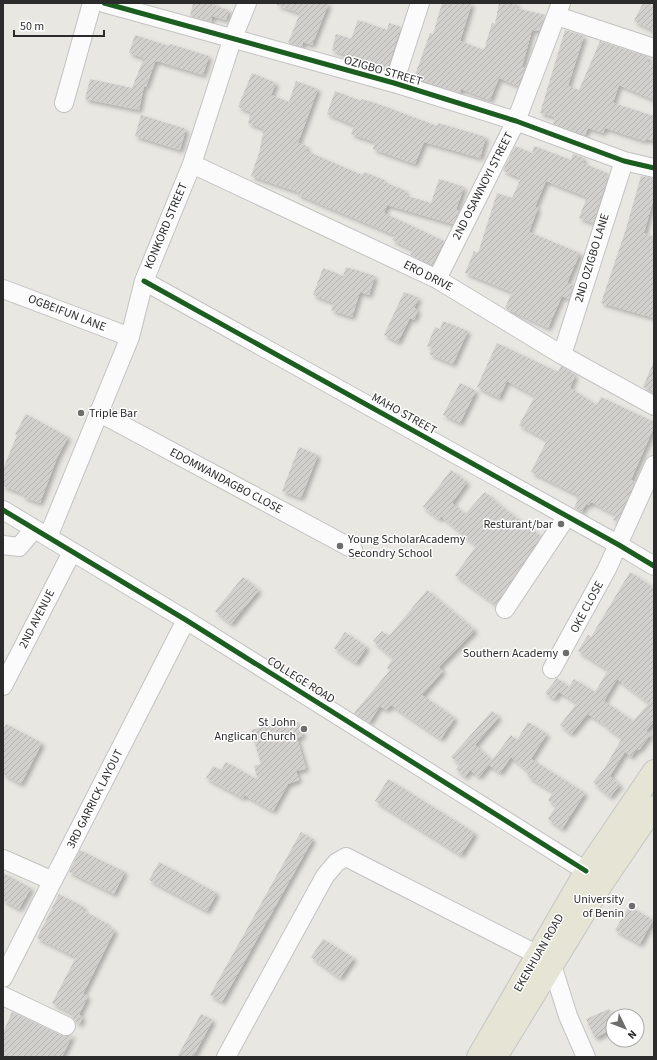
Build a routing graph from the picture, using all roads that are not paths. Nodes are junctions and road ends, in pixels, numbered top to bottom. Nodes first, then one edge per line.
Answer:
1 (92, 3) edge
2 (104, 3) edge
3 (248, 3) edge
4 (420, 3) edge
5 (559, 10) edge
6 (232, 40) junction
7 (654, 48) edge
8 (394, 83) junction
9 (64, 102) dead end
10 (516, 121) junction
11 (624, 161) junction
12 (192, 164) junction
13 (654, 168) edge
14 (436, 279) junction
15 (144, 281) junction
16 (3, 291) edge
17 (130, 337) junction
18 (562, 355) junction
19 (654, 406) edge
20 (98, 412) junction
21 (654, 465) edge
22 (3, 510) edge
23 (567, 516) junction
24 (41, 533) junction
25 (3, 545) edge
26 (619, 545) junction
27 (353, 549) dead end
28 (72, 552) junction
29 (654, 566) edge
30 (505, 609) dead end
31 (186, 620) junction
32 (552, 669) dead end
33 (3, 686) edge
34 (654, 771) edge
35 (654, 807) edge
36 (3, 859) edge
37 (586, 871) junction
38 (53, 881) junction
39 (545, 960) junction
40 (3, 978) edge
41 (3, 996) edge
42 (66, 1026) dead end
43 (226, 1057) edge
44 (478, 1057) edge
45 (496, 1057) edge
46 (586, 1057) edge

1 - 9 street
2 - 6 street, OZIGBO STREET
3 - 6 street, KONKORD STREET
4 - 8 street
5 - 7 street
5 - 10 street, 2ND OSAWNOYI STREET
6 - 8 street, OZIGBO STREET
6 - 12 street, KONKORD STREET
8 - 10 street, OZIGBO STREET
10 - 11 street, OZIGBO STREET
10 - 14 street, 2ND OSAWNOYI STREET
11 - 13 street, OZIGBO STREET
11 - 18 street, 2ND OZIGBO LANE
12 - 14 street, ERO DRIVE
12 - 15 street, KONKORD STREET
14 - 18 street, ERO DRIVE
15 - 17 street, KONKORD STREET
15 - 23 street, MAHO STREET
16 - 17 street, OGBEIFUN LANE
17 - 20 street, KONKORD STREET
18 - 19 street, ERO DRIVE
20 - 24 street, KONKORD STREET
20 - 27 street, EDOMWANDAGBO CLOSE
21 - 26 street
22 - 24 street, COLLEGE ROAD
23 - 26 street, MAHO STREET
23 - 30 street
24 - 25 street, KONKORD STREET
24 - 28 street, COLLEGE ROAD
26 - 29 street, MAHO STREET
26 - 32 street, OKE CLOSE
28 - 31 street, COLLEGE ROAD
28 - 33 street, 2ND AVENUE
31 - 37 street, COLLEGE ROAD
31 - 38 street, 3RD GARRICK LAYOUT
34 - 37 main road, EKENHUAN ROAD
35 - 39 main road, EKENHUAN ROAD
36 - 38 street
37 - 39 main road, EKENHUAN ROAD
38 - 40 street, 3RD GARRICK LAYOUT
39 - 43 street
39 - 44 main road, EKENHUAN ROAD
39 - 45 main road, EKENHUAN ROAD
39 - 46 street
41 - 42 street

